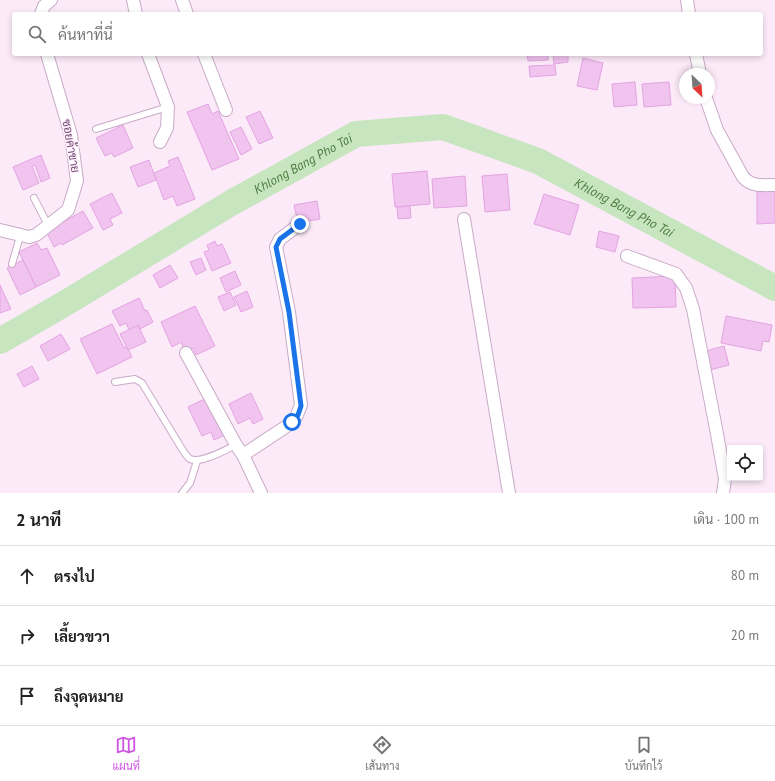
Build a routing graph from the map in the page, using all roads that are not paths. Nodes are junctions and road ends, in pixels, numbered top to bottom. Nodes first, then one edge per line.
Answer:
1 (51, 0) edge
2 (133, 0) edge
3 (182, 0) edge
4 (687, 0) edge
5 (42, 12) edge
6 (136, 12) edge
7 (187, 12) edge
8 (689, 12) edge
9 (48, 56) edge
10 (149, 56) edge
11 (205, 56) edge
12 (696, 56) edge
13 (699, 68) edge
14 (708, 104) edge
15 (168, 107) junction
16 (226, 110) dead end
17 (96, 129) dead end
18 (160, 142) dead end
19 (775, 185) edge
20 (34, 198) dead end
21 (464, 219) dead end
22 (300, 224) dead end
23 (48, 225) junction
24 (0, 230) edge
25 (20, 236) junction
26 (627, 256) dead end
27 (12, 264) dead end
28 (186, 353) dead end
29 (115, 382) dead end
30 (240, 450) junction
31 (196, 460) junction
32 (182, 493) edge
33 (261, 493) edge
34 (509, 493) edge
35 (723, 493) edge

1 - 5 street
2 - 6 street
3 - 7 street
4 - 8 street
9 - 23 street, ซอยค้าขาย
10 - 15 street
11 - 16 street
12 - 13 street
14 - 19 street
15 - 17 lane
15 - 18 street
20 - 23 lane
21 - 34 street
22 - 30 street
23 - 25 street, ซอยค้าขาย
24 - 25 street, ซอยค้าขาย
25 - 27 lane
26 - 35 street
28 - 30 street
29 - 31 lane
30 - 31 lane
30 - 33 street
31 - 32 lane

